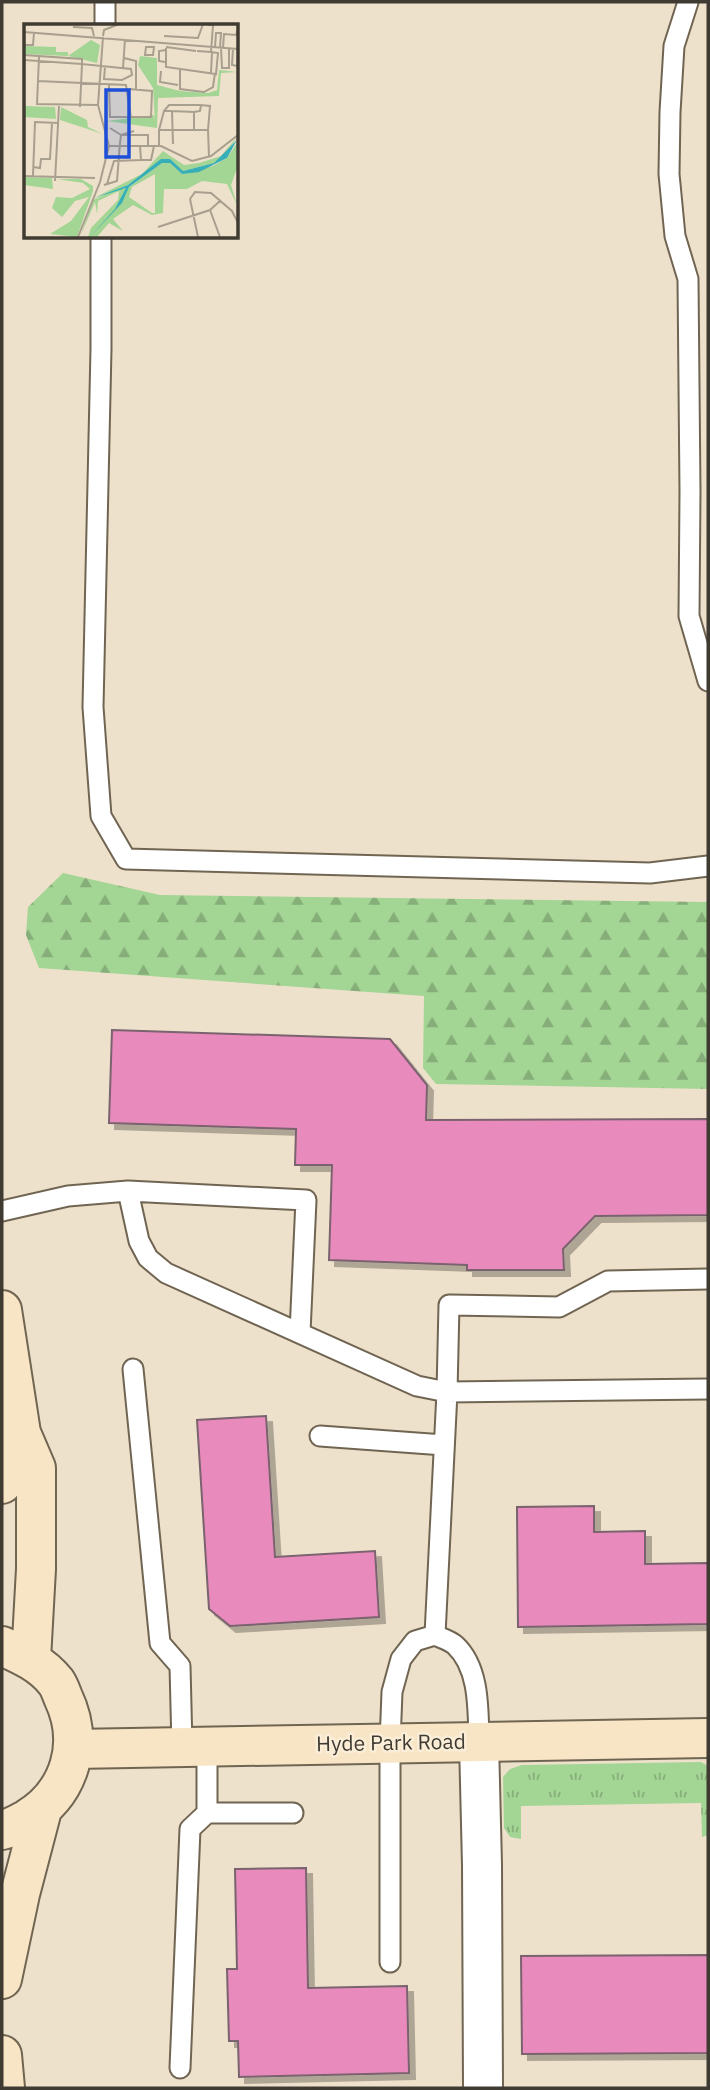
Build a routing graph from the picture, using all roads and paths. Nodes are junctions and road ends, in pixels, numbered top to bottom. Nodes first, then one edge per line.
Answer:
1 (105, 2) edge
2 (688, 2) edge
3 (105, 24) edge
4 (101, 238) edge
5 (708, 681) edge
6 (708, 866) edge
7 (128, 1191) junction
8 (2, 1211) edge
9 (708, 1279) edge
10 (2, 1310) edge
11 (300, 1333) junction
12 (133, 1369) dead end
13 (708, 1389) edge
14 (447, 1392) junction
15 (20, 1433) junction
16 (320, 1436) dead end
17 (444, 1445) junction
18 (2, 1484) edge
19 (435, 1635) junction
20 (17, 1653) edge
21 (708, 1738) edge
22 (480, 1742) junction
23 (390, 1743) junction
24 (194, 1747) junction
25 (74, 1749) junction
26 (42, 1810) junction
27 (207, 1813) junction
28 (293, 1814) dead end
29 (2, 1830) edge
30 (390, 1962) dead end
31 (2, 1979) edge
32 (2, 2055) edge
33 (180, 2068) dead end
34 (5, 2088) edge
35 (483, 2088) edge

1 - 3 lane
2 - 5 lane
4 - 6 lane
7 - 8 lane
7 - 11 lane
7 - 11 lane
9 - 14 lane
10 - 15 main road
11 - 14 lane
12 - 24 lane
13 - 14 lane
14 - 17 lane
15 - 18 main road
15 - 20 main road
16 - 17 lane
17 - 19 lane
19 - 22 lane
19 - 23 lane
20 - 25 main road
21 - 22 main road, Hyde Park Road
22 - 23 main road, Hyde Park Road
22 - 35 street
23 - 24 main road, Hyde Park Road
23 - 30 lane
24 - 25 main road, Hyde Park Road
24 - 27 lane
25 - 26 main road
26 - 29 main road
26 - 31 main road
27 - 28 lane
27 - 33 lane
32 - 34 main road

